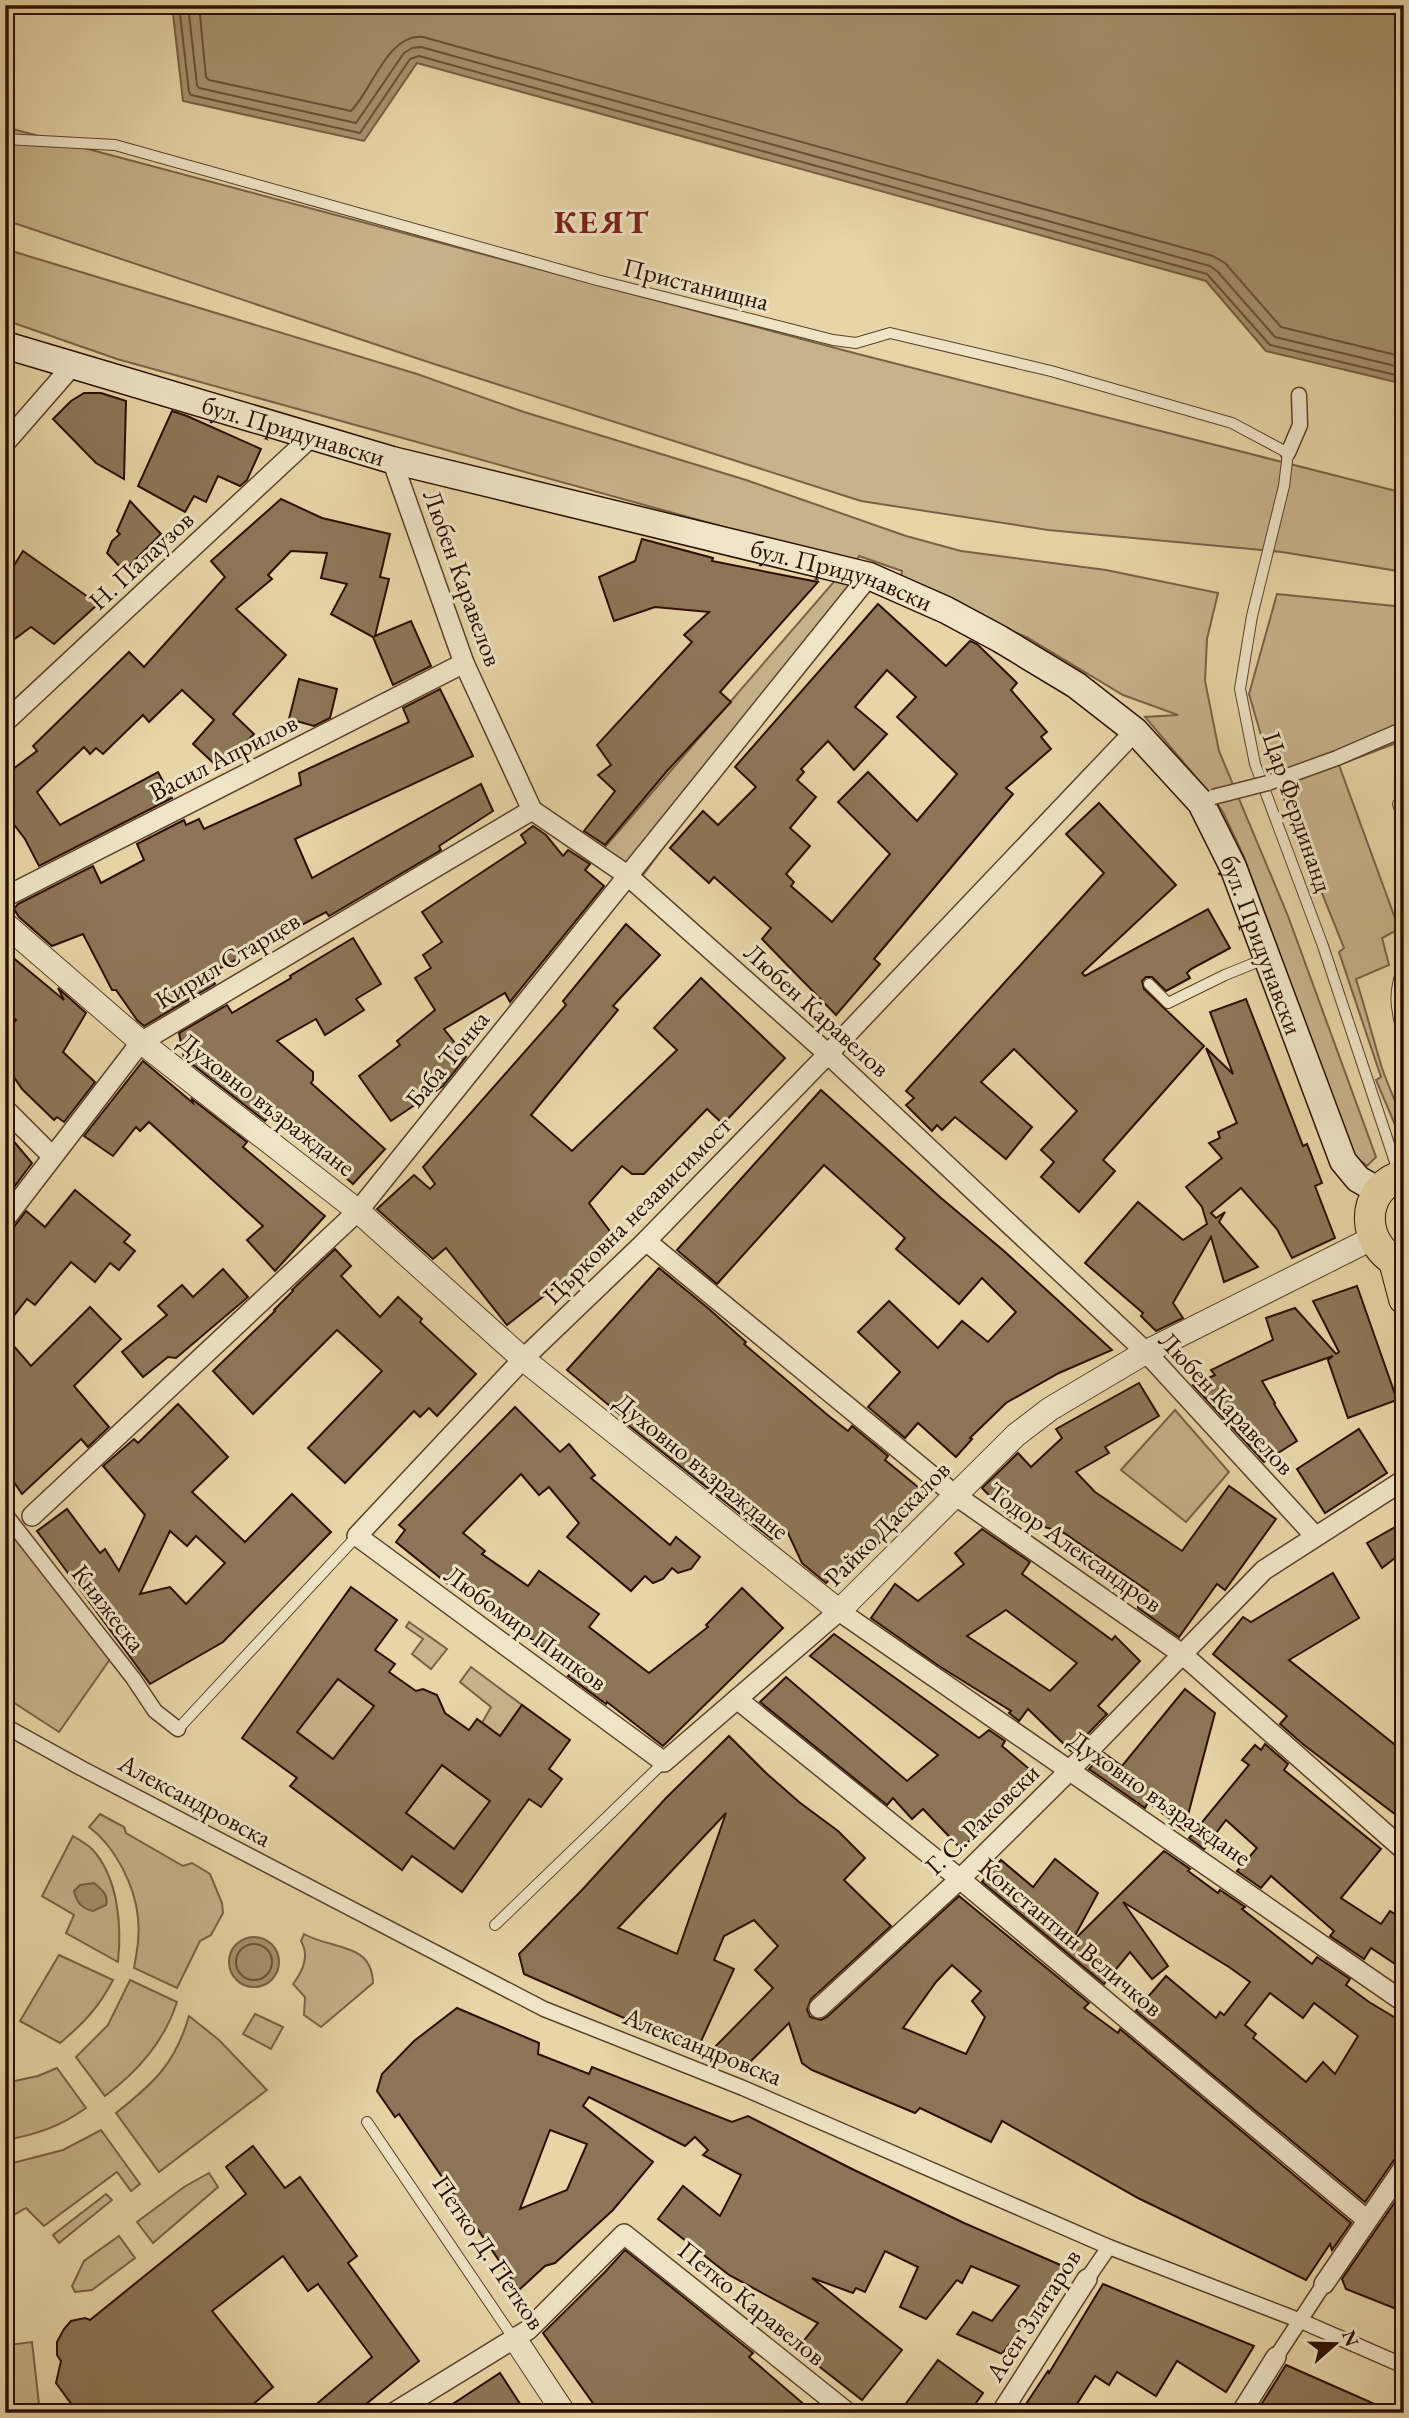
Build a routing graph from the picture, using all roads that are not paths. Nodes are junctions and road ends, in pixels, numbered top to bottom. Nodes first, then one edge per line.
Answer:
1 (5, 139) edge
2 (5, 345) edge
3 (73, 365) junction
4 (1299, 395) dead end
5 (312, 436) junction
6 (5, 443) edge
7 (1288, 453) junction
8 (392, 460) junction
9 (869, 576) junction
10 (464, 663) junction
11 (5, 722) edge
12 (1404, 729) edge
13 (1135, 731) junction
14 (1404, 796) edge
15 (1207, 800) junction
16 (532, 810) junction
17 (1404, 821) edge
18 (627, 875) junction
19 (5, 897) edge
20 (5, 924) edge
21 (1268, 958) junction
22 (1404, 963) edge
23 (1149, 984) dead end
24 (1404, 1041) edge
25 (141, 1042) junction
26 (828, 1054) junction
27 (5, 1109) edge
28 (52, 1156) junction
29 (1394, 1181) edge
30 (358, 1211) junction
31 (5, 1219) edge
32 (1373, 1238) junction
33 (646, 1241) junction
34 (1399, 1263) edge
35 (1404, 1298) edge
36 (1146, 1353) junction
37 (523, 1359) junction
38 (1404, 1480) edge
39 (955, 1495) junction
40 (5, 1514) edge
41 (25, 1523) junction
42 (357, 1536) junction
43 (1315, 1536) junction
44 (839, 1611) junction
45 (1182, 1654) junction
46 (737, 1699) junction
47 (5, 1726) edge
48 (178, 1729) joint
49 (664, 1762) junction
50 (1071, 1769) junction
51 (1404, 1850) edge
52 (960, 1879) junction
53 (495, 1925) dead end
54 (1404, 2002) edge
55 (819, 2008) dead end
56 (367, 2122) dead end
57 (1404, 2167) edge
58 (1367, 2220) junction
59 (1109, 2247) junction
60 (1087, 2279) joint
61 (1324, 2284) joint
62 (1301, 2321) junction
63 (515, 2339) junction
64 (1276, 2357) joint
65 (1404, 2366) edge
66 (393, 2413) edge
67 (564, 2413) edge
68 (848, 2413) edge
69 (1000, 2413) edge
70 (1241, 2413) edge

1 - 7 lane, Пристанищна
2 - 3 main road, бул. Придунавски
3 - 5 main road, бул. Придунавски
3 - 6 street
4 - 7 street
5 - 8 main road, бул. Придунавски
5 - 11 street, Н. Палаузов
7 - 29 lane, Цар Фердинанд
8 - 9 main road, бул. Придунавски
8 - 10 street, Любен Каравелов
9 - 13 main road, бул. Придунавски
9 - 18 street, Баба Тонка
10 - 16 street, Любен Каравелов
10 - 19 street, Васил Априлов
12 - 15 street, bridge
13 - 15 main road, бул. Придунавски
13 - 26 street, Църковна независимост
14 - 17 lane
15 - 21 main road, бул. Придунавски
16 - 18 street, Любен Каравелов
16 - 25 street, Кирил Старцев
18 - 26 street, Любен Каравелов
18 - 30 street, Баба Тонка
20 - 25 street, Духовно възраждане
21 - 23 lane
21 - 29 main road, бул. Придунавски
22 - 24 lane
25 - 28 street, Кирил Старцев
25 - 30 street, Духовно възраждане
26 - 33 street, Църковна независимост
26 - 36 street, Любен Каравелов
27 - 28 street
28 - 31 street, Кирил Старцев
29 - 32 main road
30 - 37 street, Духовно възраждане
30 - 41 street, Баба Тонка
32 - 34 main road
32 - 36 street, Райко Даскалов
33 - 37 street, Църковна независимост
33 - 39 street, Тодор Александров
34 - 35 main road
36 - 39 street, Райко Даскалов
36 - 43 street, Любен Каравелов
37 - 42 street, Църковна независимост
37 - 44 street, Духовно възраждане
38 - 43 street, Г. С. Раковски
39 - 44 street, Райко Даскалов
39 - 45 street, Тодор Александров
40 - 41 street, Княжеска
41 - 48 street, Княжеска
42 - 48 lane, Църковна независимост
42 - 49 street, Любомир Пипков
43 - 45 street, Г. С. Раковски
44 - 46 street, Райко Даскалов
44 - 50 street, Духовно възраждане
45 - 50 street, Г. С. Раковски
45 - 51 street, Тодор Александров
46 - 49 street, Райко Даскалов
46 - 52 street, Константин Величков
47 - 59 street, Александровска
49 - 53 lane, Райко Даскалов
50 - 52 street, Г. С. Раковски
50 - 54 street, Духовно възраждане
52 - 55 street, Г. С. Раковски
52 - 58 street, Константин Величков
56 - 63 lane, Петко Д. Петков
57 - 58 street
58 - 61 street
59 - 60 street, Асен Златаров
59 - 62 street, Александровска
60 - 69 street, Асен Златаров
61 - 62 street
62 - 64 street
62 - 65 street, Александровска
63 - 66 street
63 - 67 street, Петко Д. Петков
63 - 68 street, Петко Каравелов
64 - 70 street

